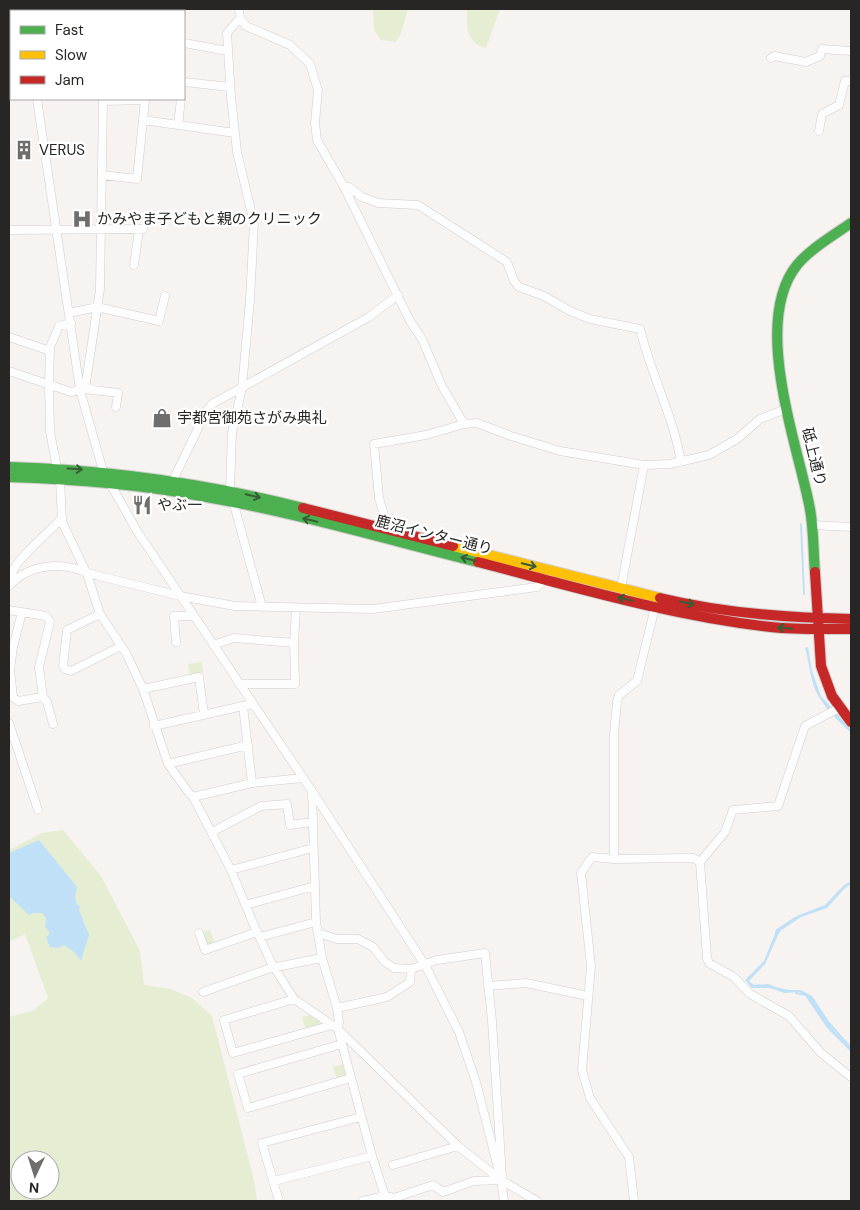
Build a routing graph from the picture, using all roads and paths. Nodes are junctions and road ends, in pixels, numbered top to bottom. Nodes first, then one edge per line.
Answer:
1 (239, 9) edge
2 (240, 18) junction
3 (185, 43) edge
4 (228, 51) junction
5 (851, 51) edge
6 (771, 58) dead end
7 (851, 81) edge
8 (185, 82) edge
9 (230, 87) junction
10 (37, 100) edge
11 (181, 100) edge
12 (143, 120) junction
13 (178, 125) junction
14 (819, 131) dead end
15 (235, 133) junction
16 (102, 175) junction
17 (344, 187) junction
18 (851, 223) edge
19 (9, 230) edge
20 (57, 230) junction
21 (102, 230) junction
22 (134, 265) dead end
23 (398, 295) junction
24 (165, 296) dead end
25 (97, 307) junction
26 (69, 313) junction
27 (71, 323) junction
28 (9, 337) edge
29 (50, 351) junction
30 (9, 371) edge
31 (49, 384) junction
32 (242, 388) junction
33 (82, 390) junction
34 (116, 406) dead end
35 (786, 409) junction
36 (464, 424) junction
37 (681, 461) junction
38 (644, 465) junction
39 (9, 467) edge
40 (103, 471) junction
41 (58, 473) junction
42 (9, 477) edge
43 (172, 480) junction
44 (109, 482) junction
45 (230, 490) junction
46 (234, 501) junction
47 (62, 518) junction
48 (812, 525) junction
49 (851, 527) edge
50 (389, 535) junction
51 (86, 572) junction
52 (548, 575) junction
53 (10, 584) edge
54 (621, 588) junction
55 (180, 596) junction
56 (656, 602) junction
57 (262, 607) junction
58 (296, 608) junction
59 (9, 610) edge
60 (22, 612) junction
61 (100, 614) junction
62 (194, 616) junction
63 (817, 618) junction
64 (851, 619) edge
65 (817, 629) junction
66 (851, 629) edge
67 (176, 642) dead end
68 (294, 643) junction
69 (213, 645) junction
70 (11, 646) edge
71 (121, 646) junction
72 (239, 684) junction
73 (143, 690) junction
74 (43, 697) junction
75 (252, 704) junction
76 (243, 706) junction
77 (839, 708) junction
78 (204, 715) junction
79 (851, 722) edge
80 (9, 723) edge
81 (54, 724) dead end
82 (154, 726) junction
83 (248, 745) junction
84 (168, 764) junction
85 (303, 778) junction
86 (252, 782) junction
87 (312, 791) junction
88 (193, 797) junction
89 (38, 810) dead end
90 (312, 822) junction
91 (212, 832) junction
92 (313, 848) junction
93 (614, 859) junction
94 (700, 862) junction
95 (232, 870) junction
96 (315, 886) junction
97 (245, 905) junction
98 (316, 922) junction
99 (318, 932) junction
100 (199, 933) dead end
101 (259, 934) junction
102 (322, 958) junction
103 (424, 965) junction
104 (276, 969) junction
105 (410, 969) junction
106 (488, 986) junction
107 (203, 992) dead end
108 (588, 996) junction
109 (294, 999) junction
110 (336, 1008) junction
111 (335, 1027) junction
112 (342, 1044) junction
113 (851, 1076) edge
114 (351, 1078) junction
115 (361, 1116) junction
116 (458, 1146) junction
117 (372, 1156) junction
118 (393, 1165) dead end
119 (501, 1180) junction
120 (274, 1182) junction
121 (386, 1198) edge
122 (279, 1201) edge
123 (363, 1201) edge
124 (504, 1201) edge
125 (536, 1201) edge
126 (634, 1201) edge

1 - 2 street
2 - 4 street
2 - 17 street
3 - 4 street
4 - 9 street
5 - 6 street
7 - 14 street
8 - 9 street
9 - 15 street
10 - 20 street
11 - 13 street
12 - 13 street
12 - 16 street
12 - 16 street
13 - 15 street
15 - 32 street
16 - 21 street
17 - 23 street
17 - 37 street
18 - 35 main road, 砥上通り
19 - 20 street
20 - 21 street
20 - 26 street
21 - 22 street
21 - 25 street
23 - 32 street
23 - 36 street
24 - 25 street
25 - 26 street
25 - 33 street
26 - 27 street
27 - 29 street
27 - 33 street
28 - 29 street
29 - 31 street
30 - 31 street
31 - 33 street
31 - 41 street
32 - 43 street
32 - 45 street
33 - 34 street
33 - 40 street
35 - 37 street
35 - 48 main road, 砥上通り
36 - 38 street
36 - 50 street
37 - 38 street
38 - 54 street
39 - 41 main road, 鹿沼インター通り
41 -> 40 main road, 鹿沼インター通り
40 - 43 main road, 鹿沼インター通り
40 - 44 street
41 - 42 main road, 鹿沼インター通り
41 - 44 main road, 鹿沼インター通り
41 - 47 street
43 - 45 main road, 鹿沼インター通り
44 - 46 main road, 鹿沼インター通り
44 - 55 street
45 - 46 street
45 -> 50 main road, 鹿沼インター通り
50 -> 46 main road, 鹿沼インター通り
46 - 57 street
47 - 51 street
47 - 53 street
48 - 49 street
48 - 63 main road, 砥上通り
50 - 52 main road, 鹿沼インター通り
51 - 53 street
51 - 55 street
51 - 61 street
52 - 54 main road, 鹿沼インター通り
56 -> 52 main road, 鹿沼インター通り
52 - 58 street
54 - 56 main road, 鹿沼インター通り
55 - 57 street
55 - 62 street
56 -> 63 main road, 鹿沼インター通り
65 -> 56 main road, 鹿沼インター通り
56 - 93 street
57 - 58 street
58 - 68 street
59 - 60 street
60 - 70 street
60 - 74 street
61 - 71 street
61 - 71 street
62 - 67 street
62 - 69 street
63 - 64 main road, 鹿沼インター通り
63 - 65 main road, 砥上通り
65 - 66 main road, 鹿沼インター通り
65 - 77 main road, 砥上通り
68 - 69 street
68 - 72 street
69 - 72 street
70 - 74 street
71 - 73 street
72 - 75 street
73 - 78 street
73 - 82 street
74 - 81 street
75 - 76 street
75 - 85 street
76 - 78 street
76 - 83 street
77 - 79 main road, 砥上通り
77 - 94 street
78 - 82 street
80 - 89 street
82 - 84 street
83 - 84 street
83 - 86 street
84 - 88 street
85 - 86 street
85 - 87 street
86 - 88 street
87 - 90 street
87 - 103 street
88 - 91 street
90 - 91 street
90 - 92 street
91 - 95 street
92 - 95 street
92 - 96 street
93 - 94 street
93 - 108 street
94 - 113 street
95 - 97 street
96 - 97 street
96 - 98 street
97 - 101 street
98 - 99 street
98 - 101 street
99 - 102 street
99 - 105 street
100 - 101 street
101 - 104 street
102 - 104 street
102 - 110 street
103 - 105 street
103 - 106 street
103 - 119 street
104 - 107 street
104 - 109 street
105 - 110 street
106 - 108 street
106 - 119 street
108 - 126 street
109 - 111 street
109 - 111 street
110 - 111 street
111 - 112 street
111 - 116 street
112 - 114 street
112 - 114 street
114 - 115 street
115 - 117 street
115 - 120 street
116 - 118 street
116 - 119 street
117 - 120 street
117 - 121 street
119 - 121 street
119 - 124 street
119 - 125 street
120 - 122 street
121 - 123 street

